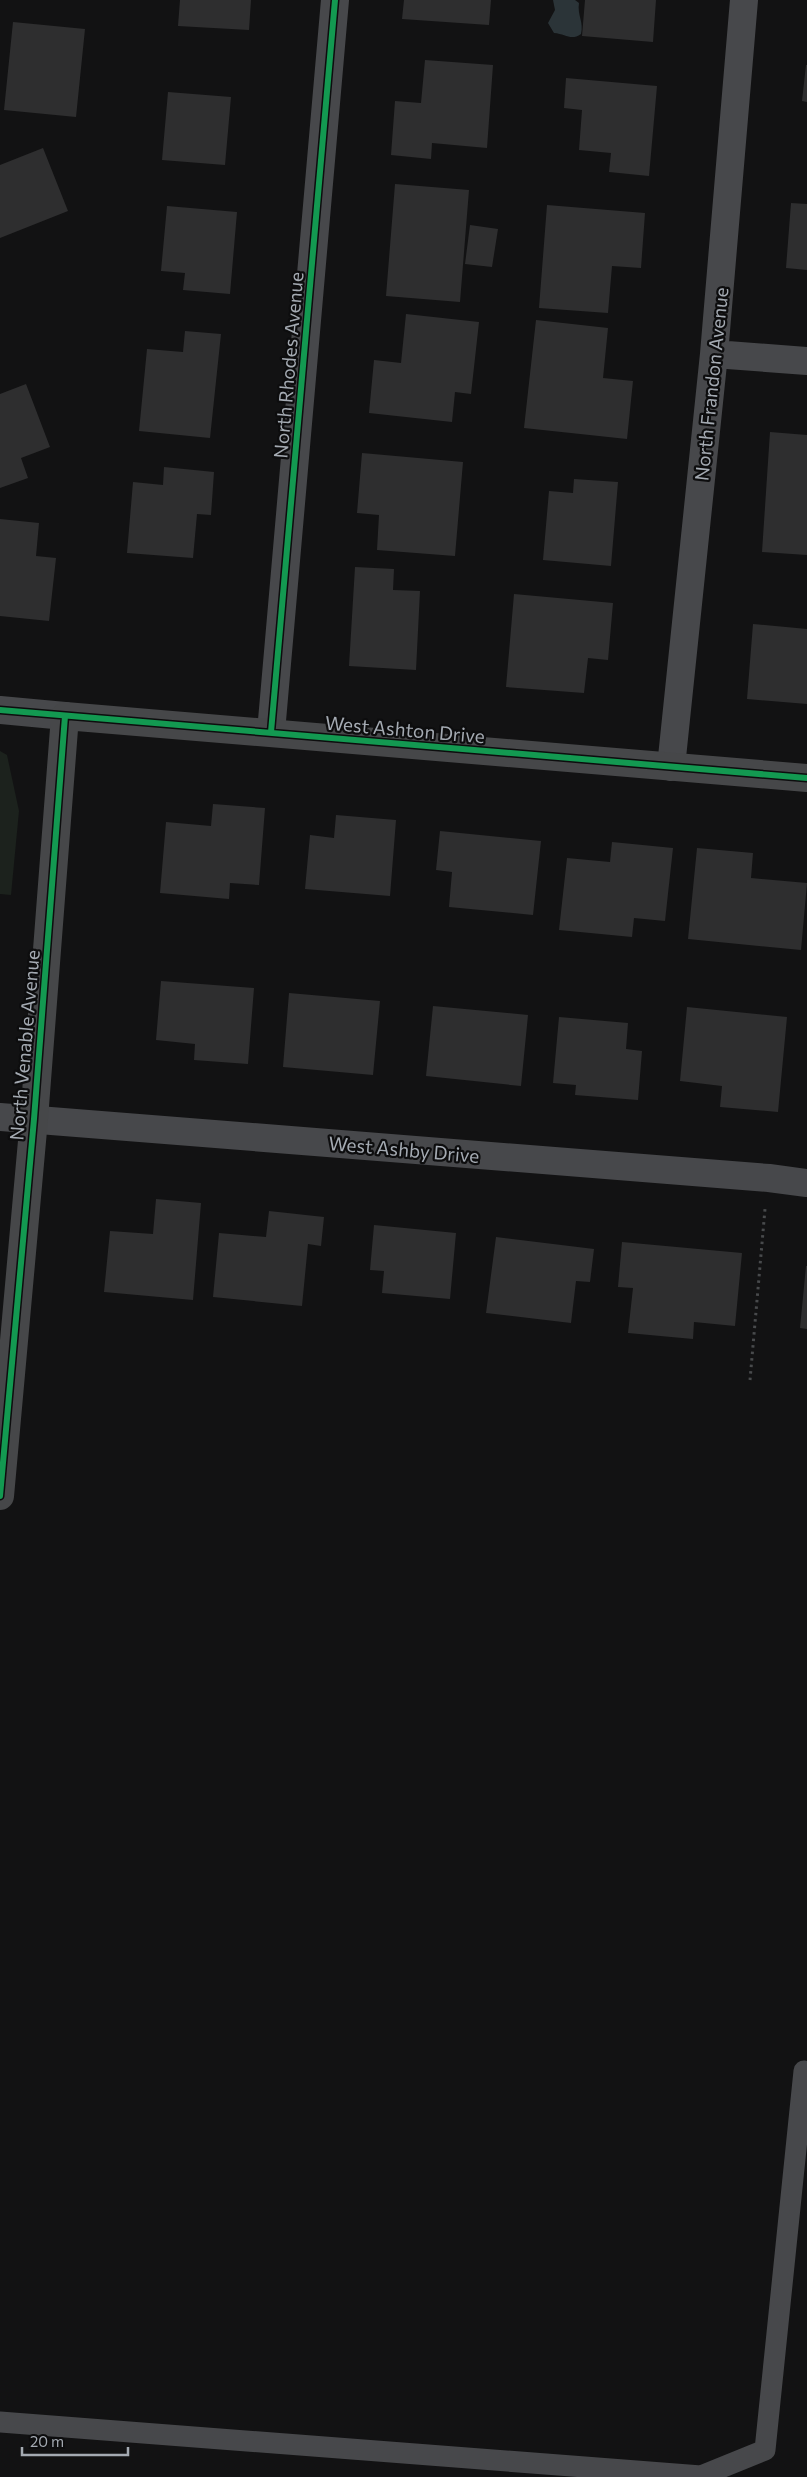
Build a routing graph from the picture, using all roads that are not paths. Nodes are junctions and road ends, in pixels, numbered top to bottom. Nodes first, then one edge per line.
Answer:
1 (334, 0) edge
2 (744, 0) edge
3 (714, 354) junction
4 (807, 361) edge
5 (0, 710) edge
6 (65, 716) junction
7 (271, 732) junction
8 (671, 768) junction
9 (807, 778) edge
10 (0, 1117) edge
11 (34, 1119) junction
12 (807, 1183) edge
13 (0, 1496) edge
14 (804, 2070) dead end
15 (0, 2422) edge

1 - 7 street, North Rhodes Avenue
2 - 3 street, North Frandon Avenue
3 - 4 street
3 - 8 street, North Frandon Avenue
5 - 6 street, West Ashton Drive
6 - 7 street, West Ashton Drive
6 - 11 street, North Venable Avenue
7 - 8 street, West Ashton Drive
8 - 9 street, West Ashton Drive
10 - 11 street, West Ashby Drive
11 - 12 street, West Ashby Drive
11 - 13 street, North Venable Avenue
14 - 15 lane

